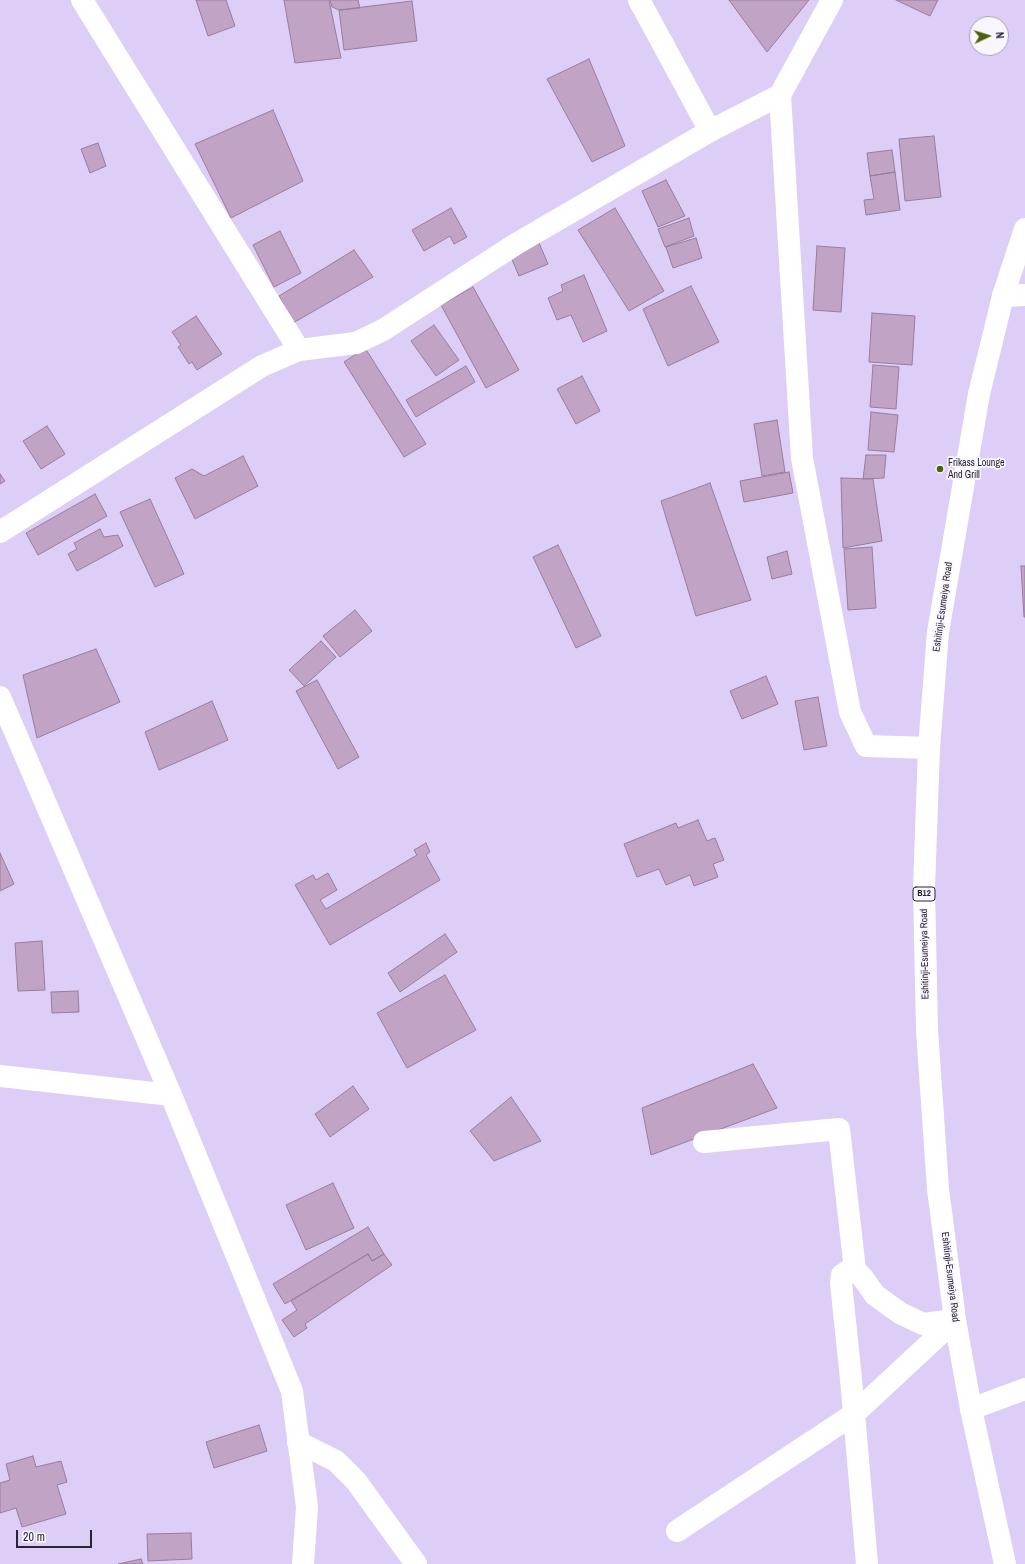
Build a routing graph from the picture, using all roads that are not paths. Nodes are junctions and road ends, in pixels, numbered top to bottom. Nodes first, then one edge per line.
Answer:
1 (82, 0) edge
2 (639, 0) edge
3 (832, 0) edge
4 (780, 95) junction
5 (710, 131) junction
6 (1025, 228) edge
7 (1025, 295) edge
8 (1003, 296) junction
9 (299, 350) junction
10 (0, 532) edge
11 (0, 697) edge
12 (929, 748) junction
13 (0, 1076) edge
14 (171, 1095) junction
15 (704, 1142) dead end
16 (855, 1270) junction
17 (955, 1320) junction
18 (1025, 1389) edge
19 (971, 1408) junction
20 (854, 1414) junction
21 (298, 1442) junction
22 (677, 1531) dead end
23 (303, 1564) edge
24 (416, 1564) edge
25 (867, 1564) edge
26 (1005, 1564) edge

1 - 9 main road
2 - 5 main road
3 - 4 main road
4 - 5 main road
4 - 12 main road
5 - 9 main road
6 - 8 main road, Eshitinji-Esumeiya Road / B12
7 - 8 main road
8 - 12 main road, Eshitinji-Esumeiya Road / B12
9 - 10 main road
11 - 14 main road
12 - 17 main road, Eshitinji-Esumeiya Road / B12
13 - 14 main road
14 - 21 main road
15 - 16 main road
16 - 17 main road
16 - 20 main road
17 - 19 main road, Eshitinji-Esumeiya Road / B12
17 - 20 main road
18 - 19 main road
19 - 26 main road, Eshitinji-Esumeiya Road / B12
20 - 22 main road
20 - 25 main road
21 - 23 main road
21 - 24 main road

